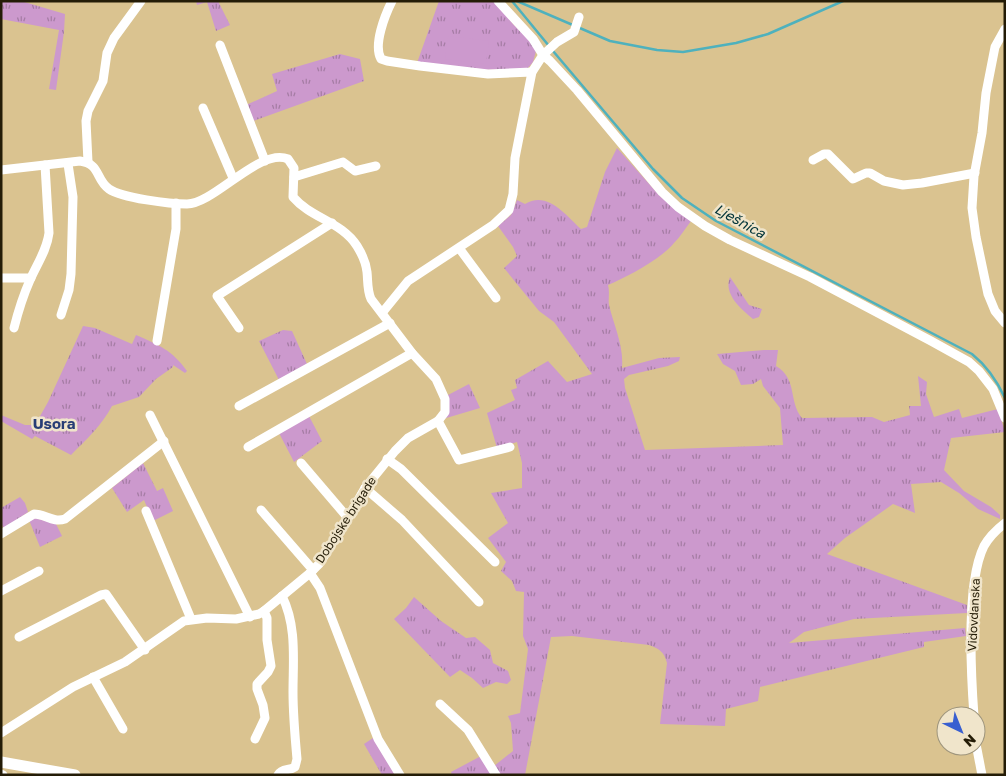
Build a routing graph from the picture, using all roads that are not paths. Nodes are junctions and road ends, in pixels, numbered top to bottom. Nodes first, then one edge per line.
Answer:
1 (141, 1) edge
2 (392, 1) edge
3 (498, 1) edge
4 (578, 19) dead end
5 (1005, 29) edge
6 (220, 45) dead end
7 (548, 51) junction
8 (532, 72) junction
9 (203, 108) dead end
10 (813, 160) dead end
11 (265, 161) junction
12 (88, 162) junction
13 (68, 164) junction
14 (45, 165) junction
15 (376, 166) dead end
16 (1, 170) edge
17 (975, 173) junction
18 (294, 177) junction
19 (233, 178) junction
20 (176, 203) junction
21 (332, 223) junction
22 (459, 248) junction
23 (1, 278) edge
24 (31, 278) junction
25 (496, 298) dead end
26 (382, 313) junction
27 (61, 315) dead end
28 (390, 323) junction
29 (1005, 323) edge
30 (14, 328) dead end
31 (239, 328) dead end
32 (157, 340) dead end
33 (412, 353) junction
34 (239, 406) dead end
35 (150, 415) dead end
36 (1005, 418) edge
37 (438, 421) junction
38 (164, 441) junction
39 (248, 447) dead end
40 (510, 447) dead end
41 (387, 460) junction
42 (302, 463) dead end
43 (365, 488) junction
44 (261, 510) dead end
45 (146, 511) dead end
46 (348, 518) junction
47 (1005, 523) edge
48 (1, 534) edge
49 (495, 562) dead end
50 (39, 571) dead end
51 (312, 572) junction
52 (1, 591) edge
53 (282, 596) junction
54 (479, 602) dead end
55 (264, 610) junction
56 (250, 616) junction
57 (191, 619) junction
58 (19, 637) dead end
59 (145, 650) junction
60 (93, 677) junction
61 (440, 704) dead end
62 (974, 706) edge
63 (124, 728) dead end
64 (1, 733) edge
65 (255, 739) dead end
66 (978, 756) edge
67 (1, 762) edge
68 (75, 775) edge
69 (278, 775) edge
70 (400, 775) edge
71 (496, 775) edge
72 (982, 775) edge

1 - 12 street
2 - 8 street
3 - 7 street
4 - 7 street
5 - 17 street
6 - 11 street
7 - 8 street
7 - 36 street
8 - 22 street
9 - 19 street
10 - 17 street
11 - 18 street
11 - 19 street
12 - 13 street
12 - 20 street
13 - 14 street
13 - 27 street
14 - 16 street
14 - 24 street
15 - 18 street
17 - 29 street
18 - 21 street
19 - 20 street
20 - 32 street
21 - 26 street
21 - 31 street
22 - 25 street
22 - 26 street
23 - 24 street
24 - 30 street
26 - 28 street
28 - 33 street
28 - 34 street
33 - 37 street
33 - 39 street
35 - 38 street
37 - 40 street
37 - 41 street, Dobojske brigade
38 - 48 street
38 - 56 street
41 - 43 street, Dobojske brigade
41 - 49 street
42 - 46 street
43 - 46 street, Dobojske brigade
43 - 54 street
44 - 51 street
45 - 57 street
46 - 51 street, Dobojske brigade
47 - 62 street, Vidovdanska
50 - 52 street
51 - 53 street, Dobojske brigade
51 - 70 street
53 - 55 street, Dobojske brigade
53 - 69 street
55 - 56 street, Dobojske brigade
55 - 65 street
56 - 57 street, Dobojske brigade
57 - 59 street
58 - 59 street
59 - 60 street
60 - 63 street
60 - 64 street
61 - 71 street
66 - 72 street
67 - 68 street

